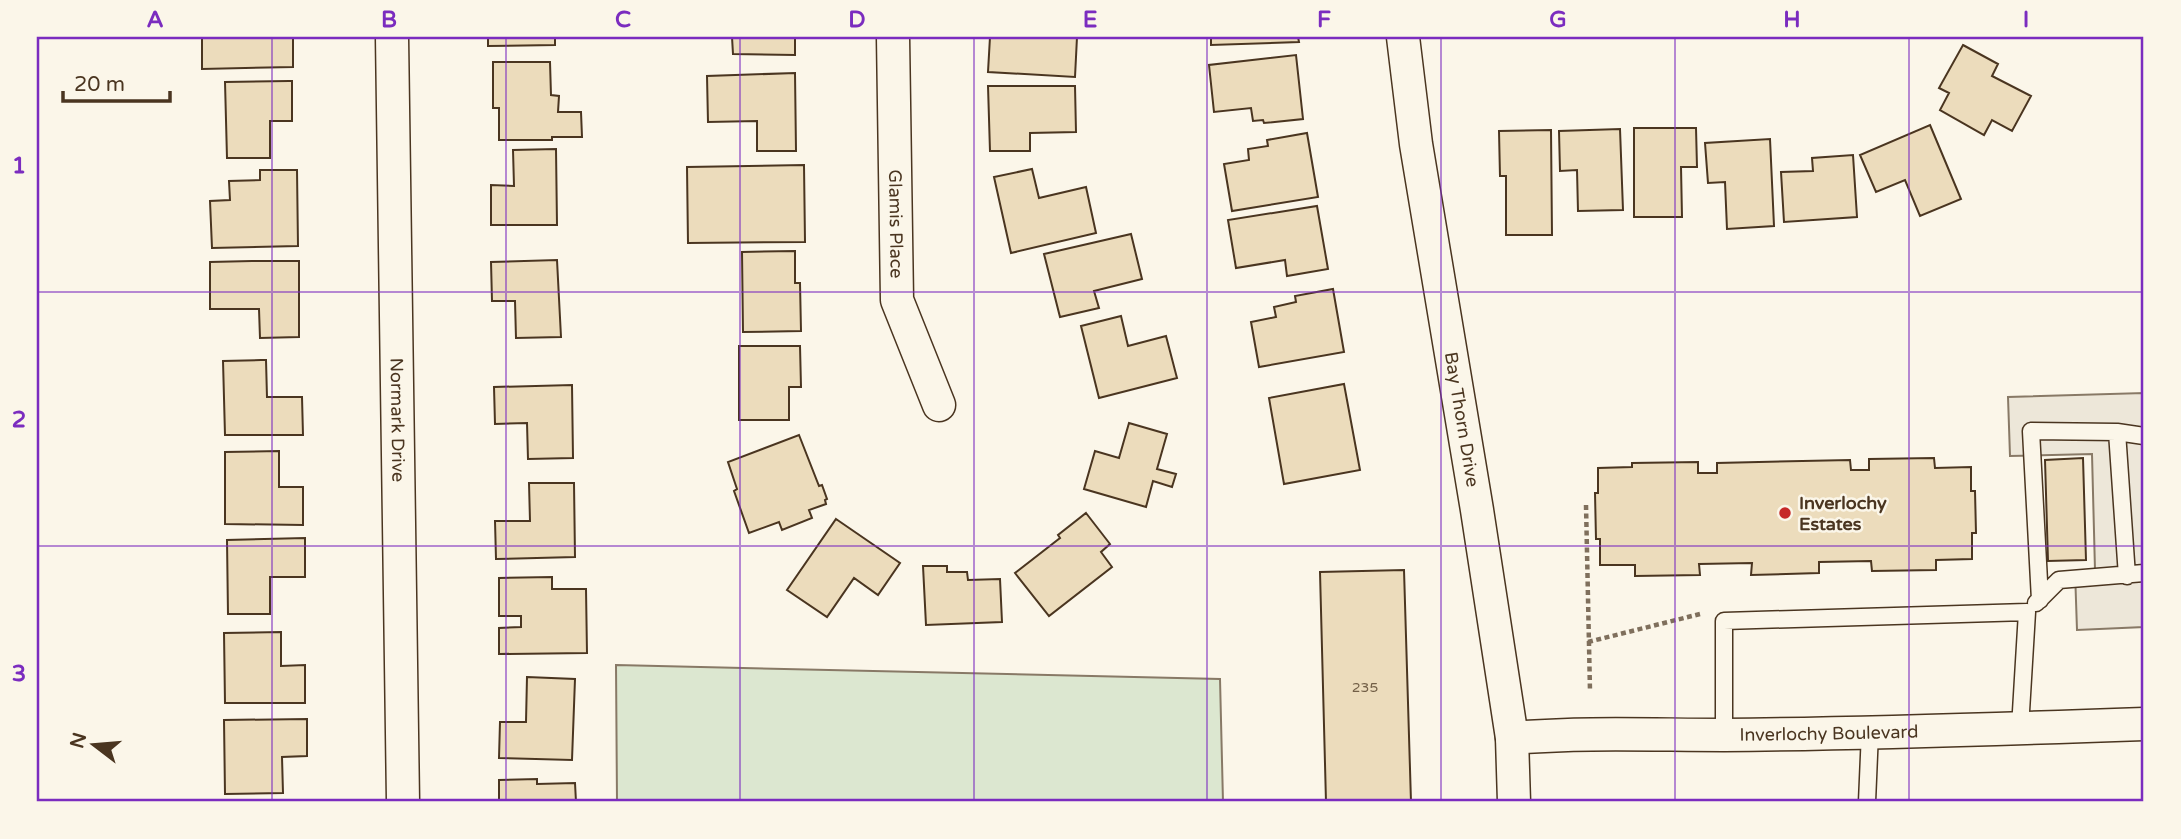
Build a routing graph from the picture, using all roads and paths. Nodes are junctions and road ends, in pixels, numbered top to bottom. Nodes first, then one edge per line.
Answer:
1 (391, 37) edge
2 (893, 37) edge
3 (1403, 37) edge
4 (939, 405) dead end
5 (2117, 432) junction
6 (2144, 436) edge
7 (1586, 505) dead end
8 (2144, 573) edge
9 (2127, 576) junction
10 (2040, 600) junction
11 (2027, 612) junction
12 (1724, 621) junction
13 (1588, 642) junction
14 (1590, 691) dead end
15 (2144, 724) edge
16 (2020, 728) junction
17 (1870, 732) junction
18 (1724, 735) junction
19 (1512, 738) junction
20 (403, 802) edge
21 (1514, 802) edge
22 (1867, 802) edge

1 - 20 street, Normark Drive
2 - 4 street, Glamis Place
3 - 19 street, Bay Thorn Drive
5 - 6 lane
5 - 9 lane
5 - 10 lane
7 - 13 path
8 - 9 lane
9 - 10 lane
10 - 11 lane
11 - 12 lane
11 - 16 lane
12 - 13 path
12 - 18 lane
13 - 14 path
15 - 16 street, Inverlochy Boulevard
16 - 17 street, Inverlochy Boulevard
17 - 18 street, Inverlochy Boulevard
17 - 22 lane
18 - 19 street, Inverlochy Boulevard
19 - 21 street, Bay Thorn Drive

